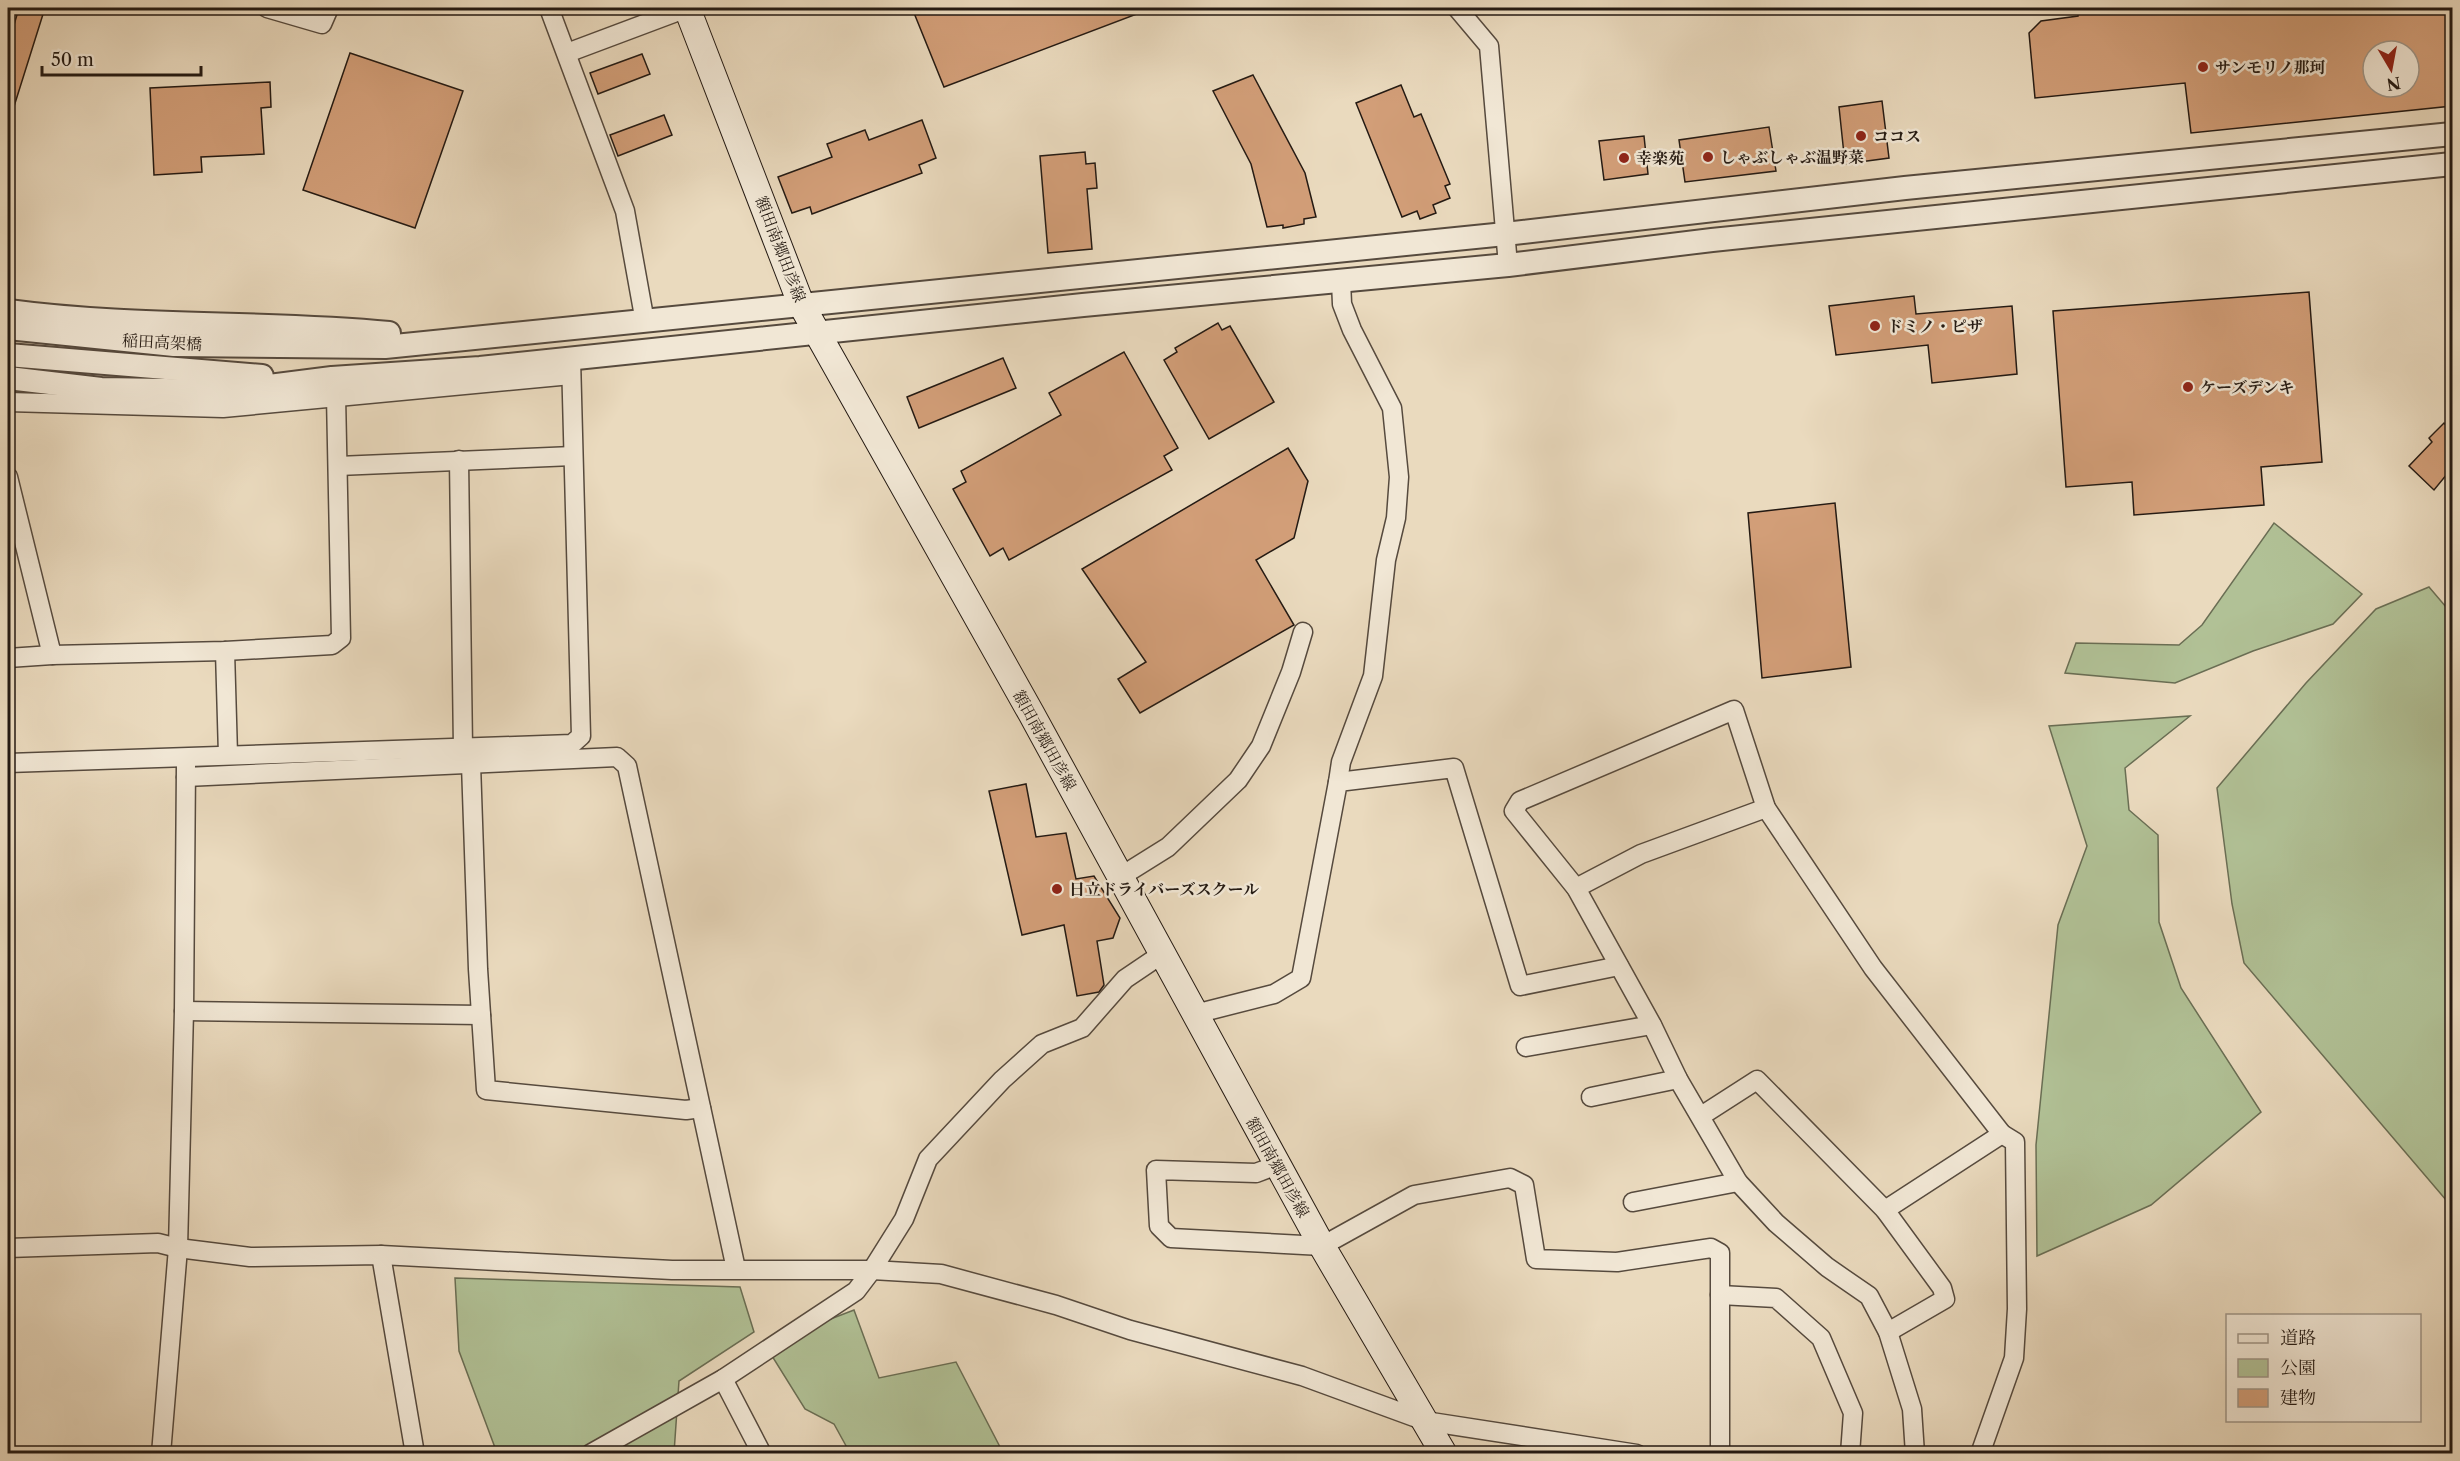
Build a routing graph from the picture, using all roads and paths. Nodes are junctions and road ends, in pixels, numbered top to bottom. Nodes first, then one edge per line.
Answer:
1 (267, 8) edge
2 (329, 8) edge
3 (549, 8) edge
4 (687, 8) edge
5 (1457, 8) edge
6 (567, 53) junction
7 (2452, 134) edge
8 (2452, 164) edge
9 (1506, 234) junction
10 (1508, 265) junction
11 (1341, 281) junction
12 (801, 303) junction
13 (8, 311) edge
14 (645, 322) junction
15 (8, 328) edge
16 (820, 334) junction
17 (459, 340) junction
18 (8, 355) edge
19 (571, 367) junction
20 (8, 378) edge
21 (334, 387) junction
22 (8, 402) edge
23 (573, 456) junction
24 (459, 460) junction
25 (338, 466) junction
26 (8, 477) edge
27 (1303, 632) dead end
28 (225, 651) junction
29 (52, 655) junction
30 (8, 658) edge
31 (228, 755) junction
32 (467, 756) junction
33 (186, 758) junction
34 (8, 763) edge
35 (186, 777) junction
36 (1338, 782) junction
37 (1766, 808) junction
38 (1120, 877) junction
39 (1576, 888) junction
40 (1162, 954) junction
41 (1619, 966) junction
42 (184, 1011) junction
43 (1195, 1014) junction
44 (481, 1016) junction
45 (1652, 1025) junction
46 (1526, 1047) dead end
47 (1678, 1078) junction
48 (1590, 1096) dead end
49 (701, 1108) junction
50 (1701, 1116) junction
51 (2002, 1134) junction
52 (1277, 1165) junction
53 (1738, 1182) junction
54 (1633, 1202) dead end
55 (1885, 1210) junction
56 (1322, 1246) junction
57 (8, 1248) edge
58 (178, 1248) junction
59 (381, 1255) junction
60 (735, 1269) junction
61 (872, 1270) junction
62 (1720, 1295) junction
63 (1888, 1332) junction
64 (723, 1379) junction
65 (1425, 1421) junction
66 (162, 1454) edge
67 (415, 1454) edge
68 (590, 1454) edge
69 (762, 1454) edge
70 (1444, 1454) edge
71 (1637, 1454) edge
72 (1720, 1454) edge
73 (1850, 1454) edge
74 (1915, 1454) edge
75 (1980, 1454) edge

1 - 2 street
3 - 6 street
4 - 6 street
4 - 12 main road, 額田南郷田彦線
5 - 9 street
6 - 14 street
7 - 9 street
8 - 10 street
9 - 10 street
9 - 12 street
10 - 11 street
11 - 16 street
11 - 36 street
12 - 14 street
12 - 16 main road, 額田南郷田彦線
13 - 17 street
14 - 17 street
15 - 17 street, 稲田高架橋
16 - 19 street
16 - 38 main road, 額田南郷田彦線
18 - 21 street, 稲田高架橋
19 - 21 street
19 - 23 street
20 - 21 street
21 - 22 street
21 - 25 street
23 - 24 street
23 - 32 street
24 - 25 street
24 - 32 street
25 - 28 street
26 - 29 street
27 - 38 street
28 - 29 street
28 - 31 street
29 - 30 street
31 - 32 street
31 - 33 street
32 - 35 street
32 - 44 street
32 - 49 street
33 - 34 street
33 - 35 street
35 - 42 street
36 - 41 street
36 - 43 street
37 - 39 street
37 - 39 street
37 - 51 street
38 - 40 main road, 額田南郷田彦線
39 - 41 street
40 - 43 main road, 額田南郷田彦線
40 - 61 street
41 - 45 street
42 - 44 street
42 - 58 street
43 - 52 main road, 額田南郷田彦線
44 - 49 street
45 - 46 street
45 - 47 street
47 - 48 street
47 - 50 street
49 - 60 street
50 - 53 street
50 - 55 street
51 - 55 street
51 - 75 street
52 - 56 main road, 額田南郷田彦線
52 - 56 street
53 - 54 street
53 - 63 street
55 - 63 street
56 - 62 street
56 - 65 main road, 額田南郷田彦線
57 - 58 street
58 - 59 street
58 - 66 street
59 - 60 street
59 - 67 street
60 - 61 street
61 - 64 street
61 - 65 street
62 - 72 street
62 - 73 street
63 - 74 street
64 - 68 street
64 - 69 street
65 - 70 main road, 額田南郷田彦線
65 - 71 street

